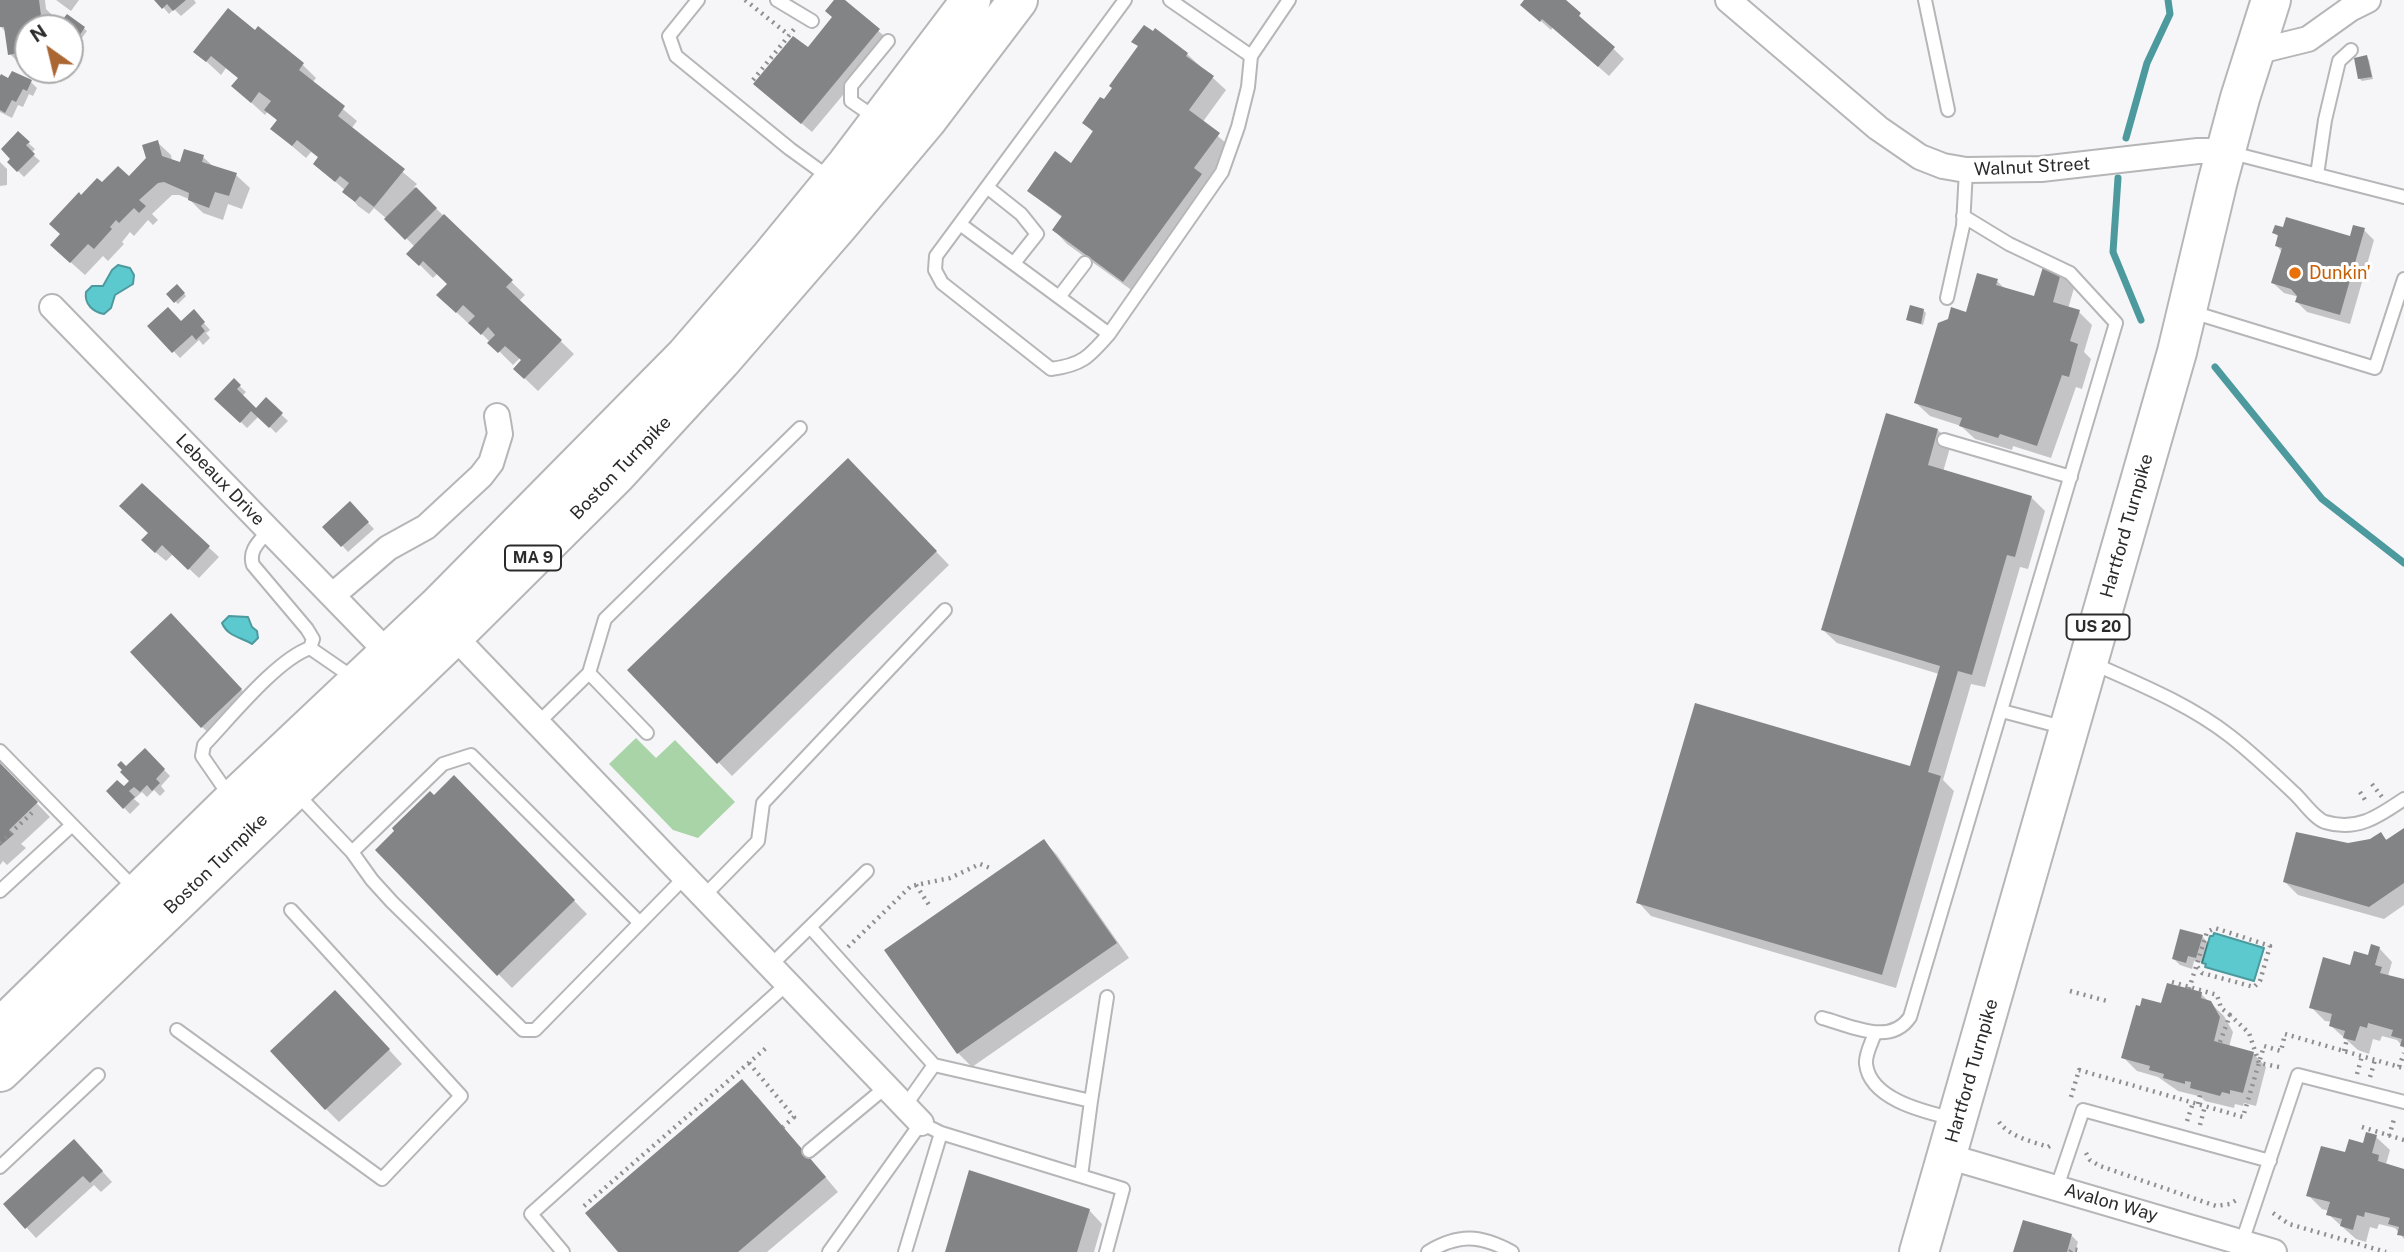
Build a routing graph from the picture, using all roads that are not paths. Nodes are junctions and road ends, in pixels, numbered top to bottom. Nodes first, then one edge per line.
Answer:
1 (698, 0) edge
2 (778, 0) edge
3 (971, 0) edge
4 (1018, 0) edge
5 (1125, 0) edge
6 (1170, 0) edge
7 (1289, 0) edge
8 (1728, 0) edge
9 (1925, 0) edge
10 (2271, 0) edge
11 (2368, 0) edge
12 (808, 19) road end
13 (888, 41) dead end
14 (2351, 50) dead end
15 (2255, 51) junction
16 (1251, 56) junction
17 (1948, 110) dead end
18 (879, 121) junction
19 (2226, 151) junction
20 (1966, 170) junction
21 (2317, 175) junction
22 (833, 180) junction
23 (987, 187) junction
24 (2404, 197) edge
25 (1963, 216) junction
26 (960, 223) junction
27 (1014, 263) junction
28 (1085, 263) dead end
29 (2404, 279) edge
30 (1059, 297) junction
31 (1947, 298) dead end
32 (52, 307) dead end
33 (2188, 311) junction
34 (1109, 334) junction
35 (497, 416) dead end
36 (800, 428) dead end
37 (1944, 440) dead end
38 (2071, 477) junction
39 (269, 530) junction
40 (333, 595) junction
41 (945, 610) dead end
42 (454, 636) junction
43 (310, 648) junction
44 (388, 653) junction
45 (2088, 662) junction
46 (589, 673) junction
47 (359, 682) junction
48 (2002, 711) junction
49 (537, 724) junction
50 (2069, 729) junction
51 (647, 733) dead end
52 (0, 751) edge
53 (293, 790) junction
54 (2404, 799) edge
55 (233, 801) junction
56 (72, 825) junction
57 (352, 852) junction
58 (867, 872) dead end
59 (684, 878) junction
60 (0, 891) edge
61 (140, 894) junction
62 (703, 897) junction
63 (291, 909) dead end
64 (640, 923) junction
65 (810, 927) junction
66 (778, 975) junction
67 (1107, 997) dead end
68 (1822, 1017) dead end
69 (0, 1028) edge
70 (177, 1030) dead end
71 (1875, 1033) junction
72 (934, 1065) junction
73 (0, 1072) edge
74 (98, 1075) dead end
75 (886, 1087) junction
76 (1091, 1101) junction
77 (2404, 1102) edge
78 (922, 1121) junction
79 (1952, 1138) junction
80 (809, 1151) dead end
81 (2270, 1161) junction
82 (0, 1167) edge
83 (1081, 1176) junction
84 (2057, 1188) junction
85 (2242, 1242) junction
86 (563, 1252) edge
87 (829, 1252) edge
88 (905, 1252) edge
89 (1106, 1252) edge
90 (1428, 1252) edge
91 (1512, 1252) edge
92 (1919, 1252) edge
93 (2274, 1252) edge

1 - 22 lane
2 - 12 lane
3 - 18 main road, Boston Turnpike / MA 9
4 - 42 main road, Boston Turnpike / MA 9
5 - 23 lane
6 - 16 lane
7 - 16 lane
8 - 20 street, Walnut Street
9 - 17 lane
10 - 15 main road, Hartford Turnpike / US 20
11 - 15 street
13 - 18 lane
14 - 21 lane
15 - 19 main road, Hartford Turnpike / US 20
16 - 34 lane
18 - 22 main road, Boston Turnpike / MA 9
19 - 20 street, Walnut Street
19 - 21 lane
19 - 33 main road, Hartford Turnpike / US 20
20 - 25 lane
21 - 24 lane
22 - 44 main road, Boston Turnpike / MA 9
23 - 26 lane
23 - 27 lane
25 - 31 lane
25 - 38 lane
26 - 27 lane
26 - 34 lane
27 - 30 lane
28 - 30 lane
29 - 33 lane
30 - 34 lane
32 - 39 street, Lebeaux Drive
33 - 45 main road, Hartford Turnpike / US 20
35 - 40 street
36 - 46 lane
37 - 38 lane
38 - 48 lane
39 - 40 street, Lebeaux Drive
39 - 43 lane
40 - 44 street, Lebeaux Drive
41 - 62 lane
42 - 49 street
42 - 53 main road, Boston Turnpike / MA 9
43 - 47 lane
43 - 55 lane
44 - 47 main road, Boston Turnpike / MA 9
45 - 50 main road, Hartford Turnpike / US 20
45 - 54 lane
46 - 49 lane
46 - 51 lane
47 - 55 main road, Boston Turnpike / MA 9
48 - 50 lane
48 - 71 lane
49 - 59 street
50 - 79 main road, Hartford Turnpike / US 20
52 - 56 lane
53 - 57 lane
53 - 73 main road, Boston Turnpike / MA 9
55 - 61 main road, Boston Turnpike / MA 9
56 - 60 lane
56 - 61 lane
57 - 64 lane
57 - 64 lane
58 - 65 lane
59 - 62 street
59 - 64 lane
61 - 69 main road, Boston Turnpike / MA 9
62 - 66 street
63 - 70 lane
65 - 66 lane
65 - 72 lane
66 - 75 street
66 - 86 lane
67 - 76 lane
68 - 71 lane
71 - 79 lane
72 - 76 lane
72 - 78 lane
74 - 82 lane
75 - 78 street
75 - 80 lane
76 - 83 lane
77 - 81 lane
78 - 83 lane
78 - 87 lane
78 - 88 lane
79 - 84 street, Avalon Way
79 - 92 main road, Hartford Turnpike / US 20
81 - 84 lane
81 - 85 lane
83 - 89 lane
84 - 85 street, Avalon Way
85 - 93 street, Avalon Way
90 - 91 lane

